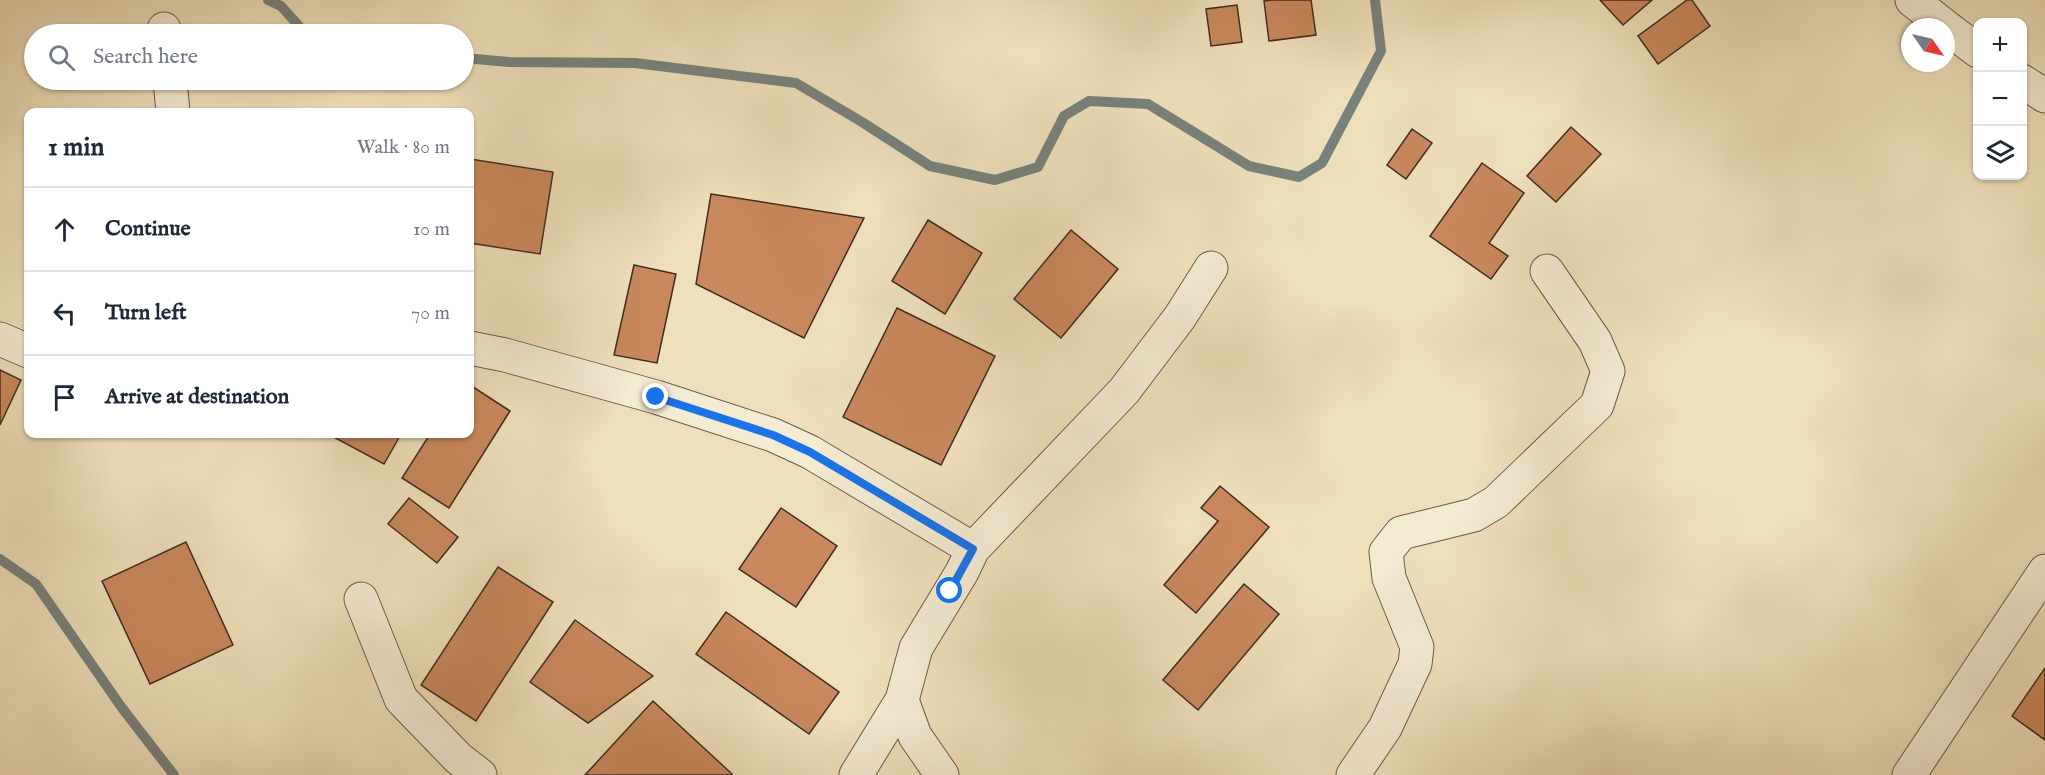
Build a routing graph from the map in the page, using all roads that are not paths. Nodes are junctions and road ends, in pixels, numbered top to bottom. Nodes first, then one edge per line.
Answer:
1 (1912, 0) edge
2 (1935, 18) edge
3 (1955, 34) edge
4 (1973, 48) edge
5 (2027, 84) edge
6 (171, 90) edge
7 (2045, 96) edge
8 (173, 108) edge
9 (1211, 268) dead end
10 (1547, 271) dead end
11 (0, 339) edge
12 (24, 349) edge
13 (474, 349) edge
14 (973, 549) junction
15 (2045, 571) edge
16 (361, 599) dead end
17 (902, 700) junction
18 (480, 775) edge
19 (856, 775) edge
20 (942, 775) edge
21 (1353, 775) edge
22 (1909, 775) edge

1 - 2 street
3 - 4 street
5 - 7 street
6 - 8 street
9 - 14 street
10 - 21 street
11 - 12 street
13 - 14 street
14 - 17 street
15 - 22 street
16 - 18 street
17 - 19 street
17 - 20 street

